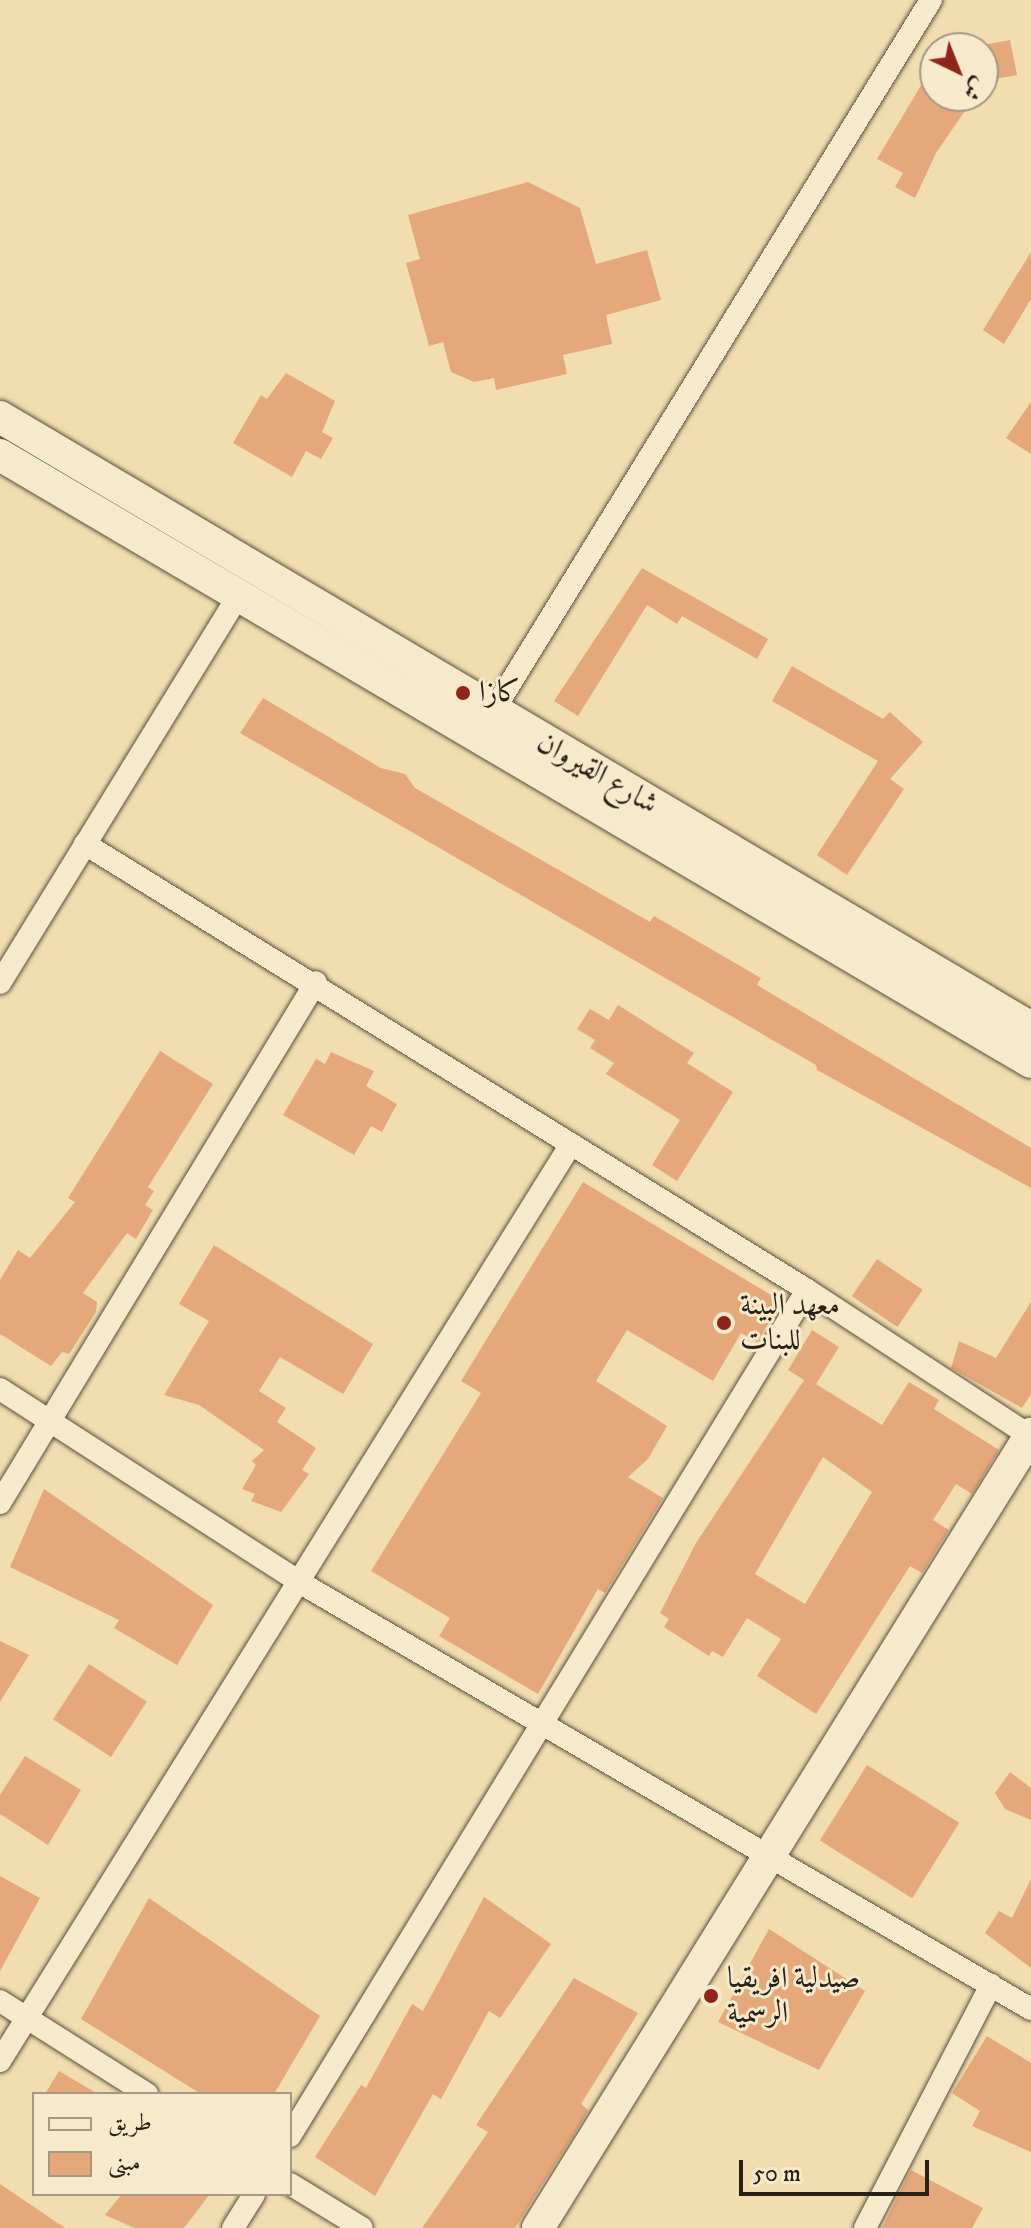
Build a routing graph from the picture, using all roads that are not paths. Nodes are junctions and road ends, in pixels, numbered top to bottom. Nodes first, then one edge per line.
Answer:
1 (931, 0) edge
2 (0, 417) edge
3 (0, 455) edge
4 (237, 598) junction
5 (492, 713) junction
6 (85, 844) junction
7 (316, 982) junction
8 (0, 983) edge
9 (1031, 1028) edge
10 (1031, 1062) edge
11 (571, 1144) junction
12 (807, 1290) junction
13 (0, 1389) edge
14 (50, 1420) junction
15 (1030, 1435) edge
16 (0, 1503) edge
17 (299, 1582) junction
18 (541, 1725) junction
19 (765, 1856) junction
20 (991, 1985) junction
21 (0, 2001) edge
22 (1031, 2009) edge
23 (26, 2018) junction
24 (0, 2061) edge
25 (144, 2092) edge
26 (292, 2133) edge
27 (292, 2185) edge
28 (253, 2196) edge
29 (233, 2228) edge
30 (362, 2228) edge
31 (538, 2228) edge
32 (865, 2228) edge

1 - 5 street
2 - 5 main road, شارع القيروان
3 - 4 main road, شارع القيروان
4 - 6 street
4 - 10 main road, شارع القيروان
5 - 9 main road, شارع القيروان
6 - 7 street
6 - 8 street
7 - 11 street
7 - 14 street
11 - 12 street
11 - 17 street
12 - 15 street
12 - 18 street
13 - 14 street
14 - 16 street
14 - 17 street
15 - 19 main road
17 - 18 street
17 - 23 street
18 - 19 street
18 - 26 street
19 - 20 street
19 - 31 main road
20 - 22 street
20 - 32 street
21 - 23 street
23 - 24 street
23 - 25 street
27 - 30 street
28 - 29 street

